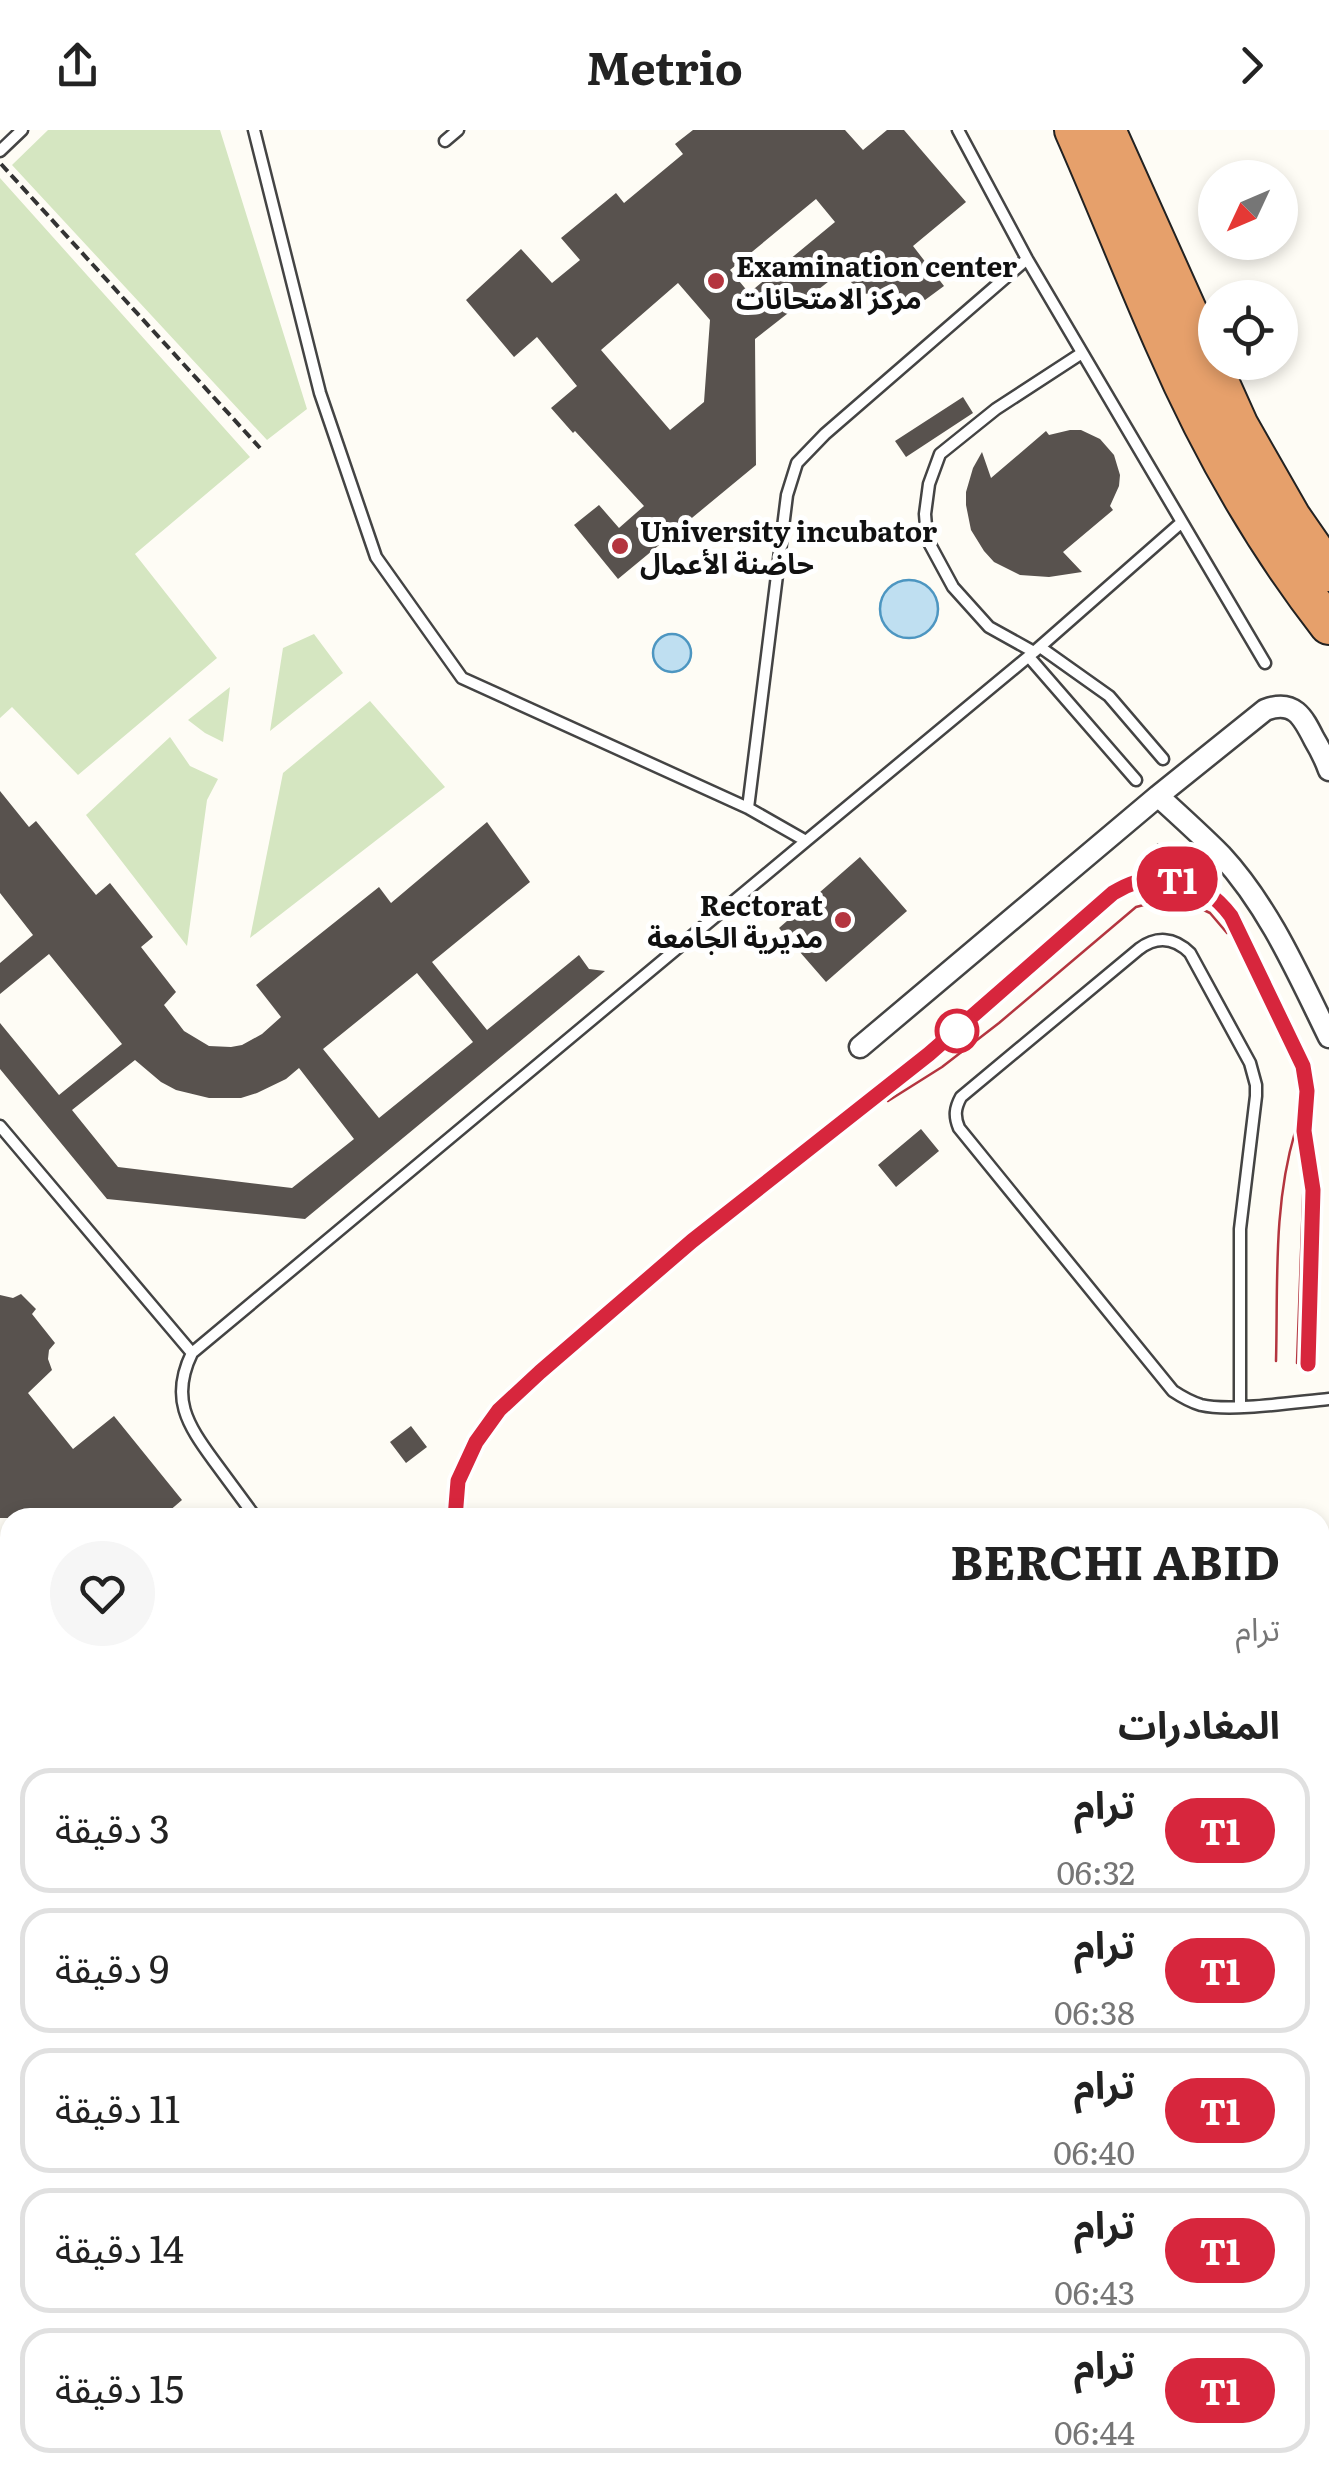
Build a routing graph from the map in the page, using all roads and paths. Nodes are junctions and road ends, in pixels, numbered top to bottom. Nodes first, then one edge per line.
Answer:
1 (22, 130) edge
2 (254, 130) edge
3 (458, 130) edge
4 (958, 130) edge
5 (1074, 130) edge
6 (1106, 130) edge
7 (446, 141) dead end
8 (0, 151) edge
9 (0, 163) edge
10 (1027, 260) junction
11 (1082, 352) junction
12 (260, 448) dead end
13 (1182, 522) junction
14 (1325, 609) edge
15 (1034, 652) junction
16 (1265, 663) dead end
17 (1163, 759) dead end
18 (1329, 767) edge
19 (1136, 780) dead end
20 (1158, 796) junction
21 (748, 808) junction
22 (806, 841) junction
23 (1329, 1036) edge
24 (860, 1046) dead end
25 (0, 1126) edge
26 (192, 1353) junction
27 (1329, 1399) edge
28 (1240, 1406) junction
29 (249, 1508) edge

1 - 8 lane
2 - 21 lane
3 - 7 lane
4 - 10 lane
5 - 14 highway
6 - 14 highway
9 - 12 path
10 - 11 lane
10 - 21 lane
11 - 13 lane
11 - 15 lane
13 - 15 lane
13 - 16 lane
15 - 17 lane
15 - 19 lane
15 - 22 lane
18 - 20 street
20 - 23 street
20 - 24 street
21 - 22 lane
22 - 26 lane
25 - 26 lane
26 - 29 lane
27 - 28 lane
28 - 28 lane

